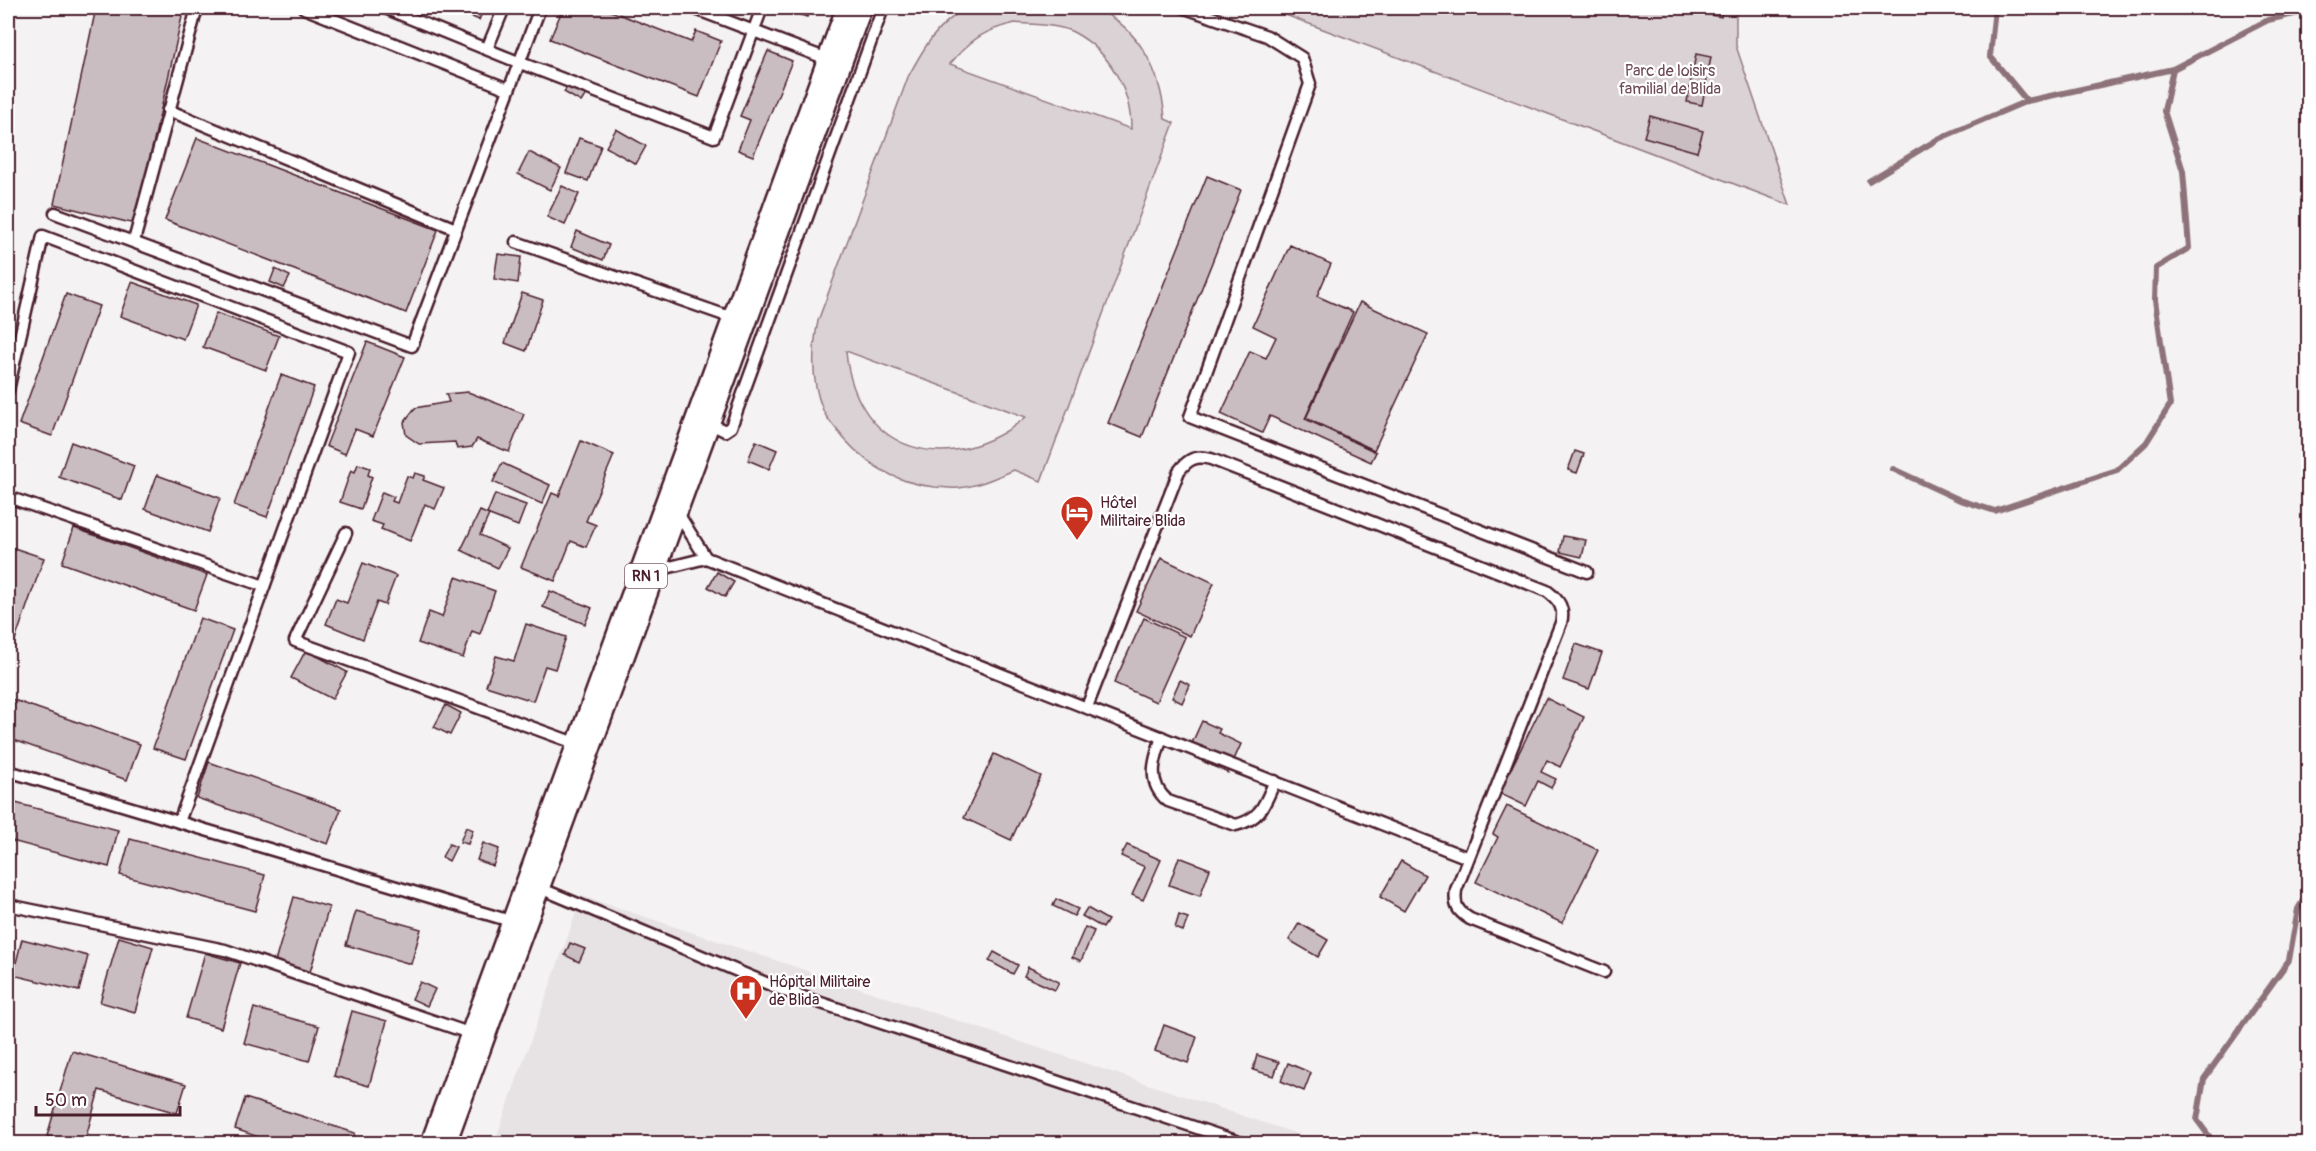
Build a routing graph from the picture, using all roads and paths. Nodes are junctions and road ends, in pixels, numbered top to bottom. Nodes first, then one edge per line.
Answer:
1 (197, 8) edge
2 (304, 8) edge
3 (385, 8) edge
4 (504, 8) edge
5 (540, 8) edge
6 (693, 8) edge
7 (762, 8) edge
8 (840, 8) edge
9 (854, 8) edge
10 (883, 8) edge
11 (1185, 8) edge
12 (753, 30) junction
13 (487, 49) junction
14 (822, 57) junction
15 (518, 62) junction
16 (508, 89) junction
17 (168, 110) junction
18 (55, 213) dead end
19 (456, 229) junction
20 (134, 242) junction
21 (516, 242) dead end
22 (727, 316) junction
23 (8, 390) edge
24 (704, 421) junction
25 (8, 497) edge
26 (672, 505) junction
27 (346, 533) dead end
28 (706, 558) junction
29 (1587, 572) dead end
30 (647, 573) junction
31 (264, 586) junction
32 (1087, 707) junction
33 (1162, 737) junction
34 (572, 742) junction
35 (8, 771) edge
36 (1275, 781) junction
37 (178, 822) junction
38 (1468, 858) junction
39 (533, 885) junction
40 (8, 905) edge
41 (507, 920) junction
42 (1604, 972) dead end
43 (466, 1032) junction
44 (425, 1143) edge
45 (438, 1143) edge
46 (1245, 1143) edge

1 - 17 lane
2 - 16 lane
3 - 13 lane
4 - 13 lane
5 - 15 lane
6 - 12 lane
7 - 12 lane
8 - 14 main road, RN 1
9 - 24 main road, RN 1
10 - 24 lane
11 - 29 lane
12 - 14 lane
12 - 15 lane
13 - 15 lane
14 - 22 main road, RN 1
15 - 16 lane
16 - 19 lane
17 - 19 lane
17 - 20 lane
18 - 20 lane
19 - 20 lane
21 - 22 lane
22 - 34 main road, RN 1
23 - 31 lane
24 - 26 main road, RN 1
25 - 31 lane
26 - 28 lane
26 - 30 main road, RN 1
27 - 34 lane
28 - 30 lane
28 - 32 lane
30 - 39 main road, RN 1
31 - 37 lane
32 - 33 lane
32 - 38 lane
33 - 36 lane
33 - 36 lane
34 - 41 main road, RN 1
35 - 37 lane
36 - 38 lane
37 - 41 lane
38 - 42 lane
39 - 45 main road, RN 1
39 - 46 lane
40 - 43 lane
41 - 43 main road, RN 1
43 - 44 main road, RN 1

